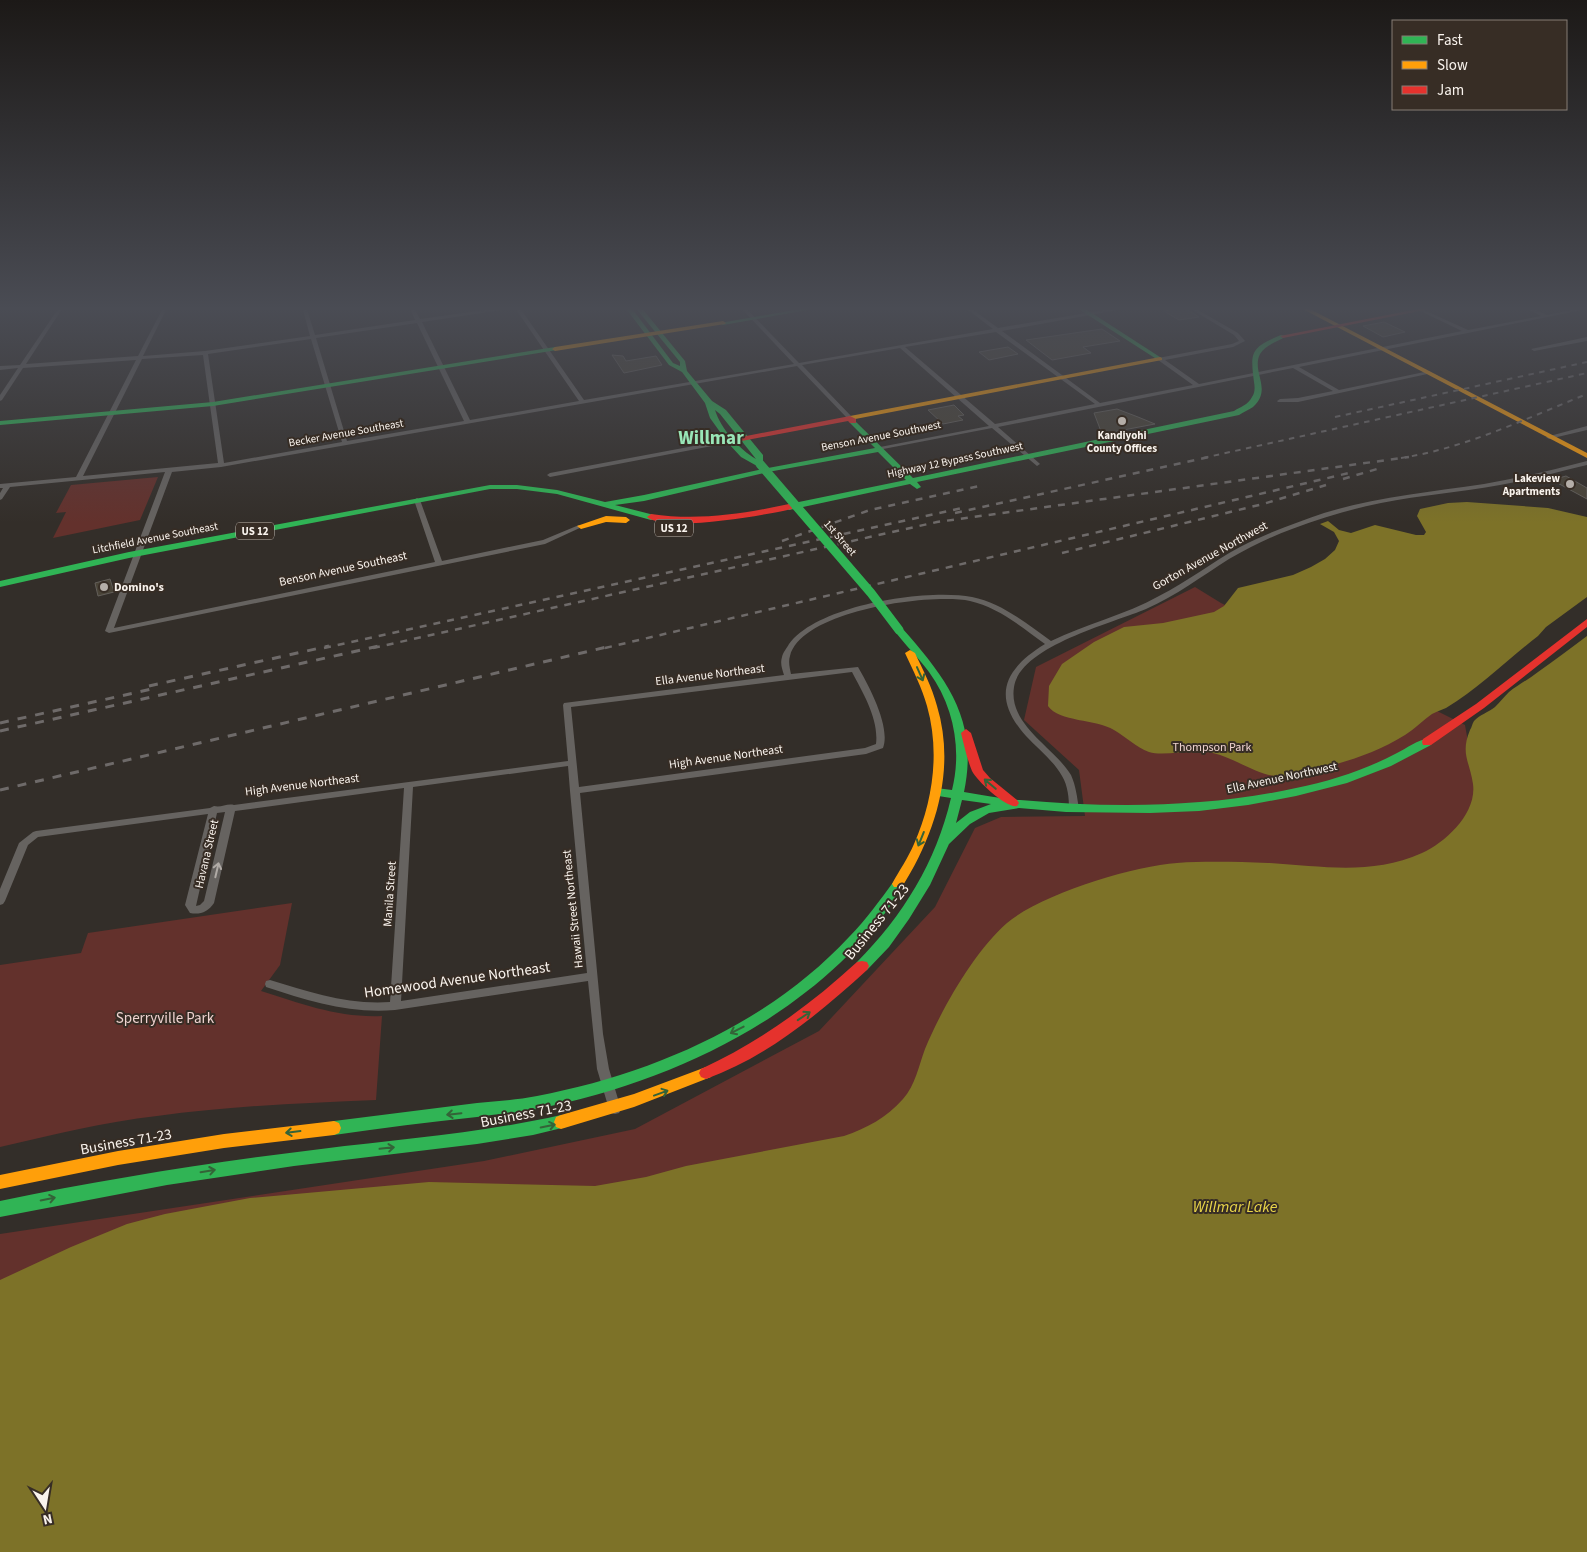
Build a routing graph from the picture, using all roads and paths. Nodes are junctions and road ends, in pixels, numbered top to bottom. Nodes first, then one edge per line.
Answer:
1 (14, 378) edge
2 (130, 378) edge
3 (209, 378) edge
4 (327, 378) edge
5 (376, 378) edge
6 (446, 378) edge
7 (566, 378) edge
8 (690, 378) edge
9 (714, 378) edge
10 (812, 378) edge
11 (938, 378) edge
12 (1061, 378) edge
13 (1063, 378) edge
14 (1187, 378) edge
15 (1232, 378) edge
16 (1257, 378) edge
17 (1315, 378) edge
18 (1403, 378) edge
19 (1439, 378) edge
20 (693, 382) junction
21 (1197, 385) junction
22 (329, 386) junction
23 (1338, 392) junction
24 (959, 397) junction
25 (0, 399) edge
26 (582, 401) junction
27 (1280, 401) dead end
28 (709, 403) junction
29 (213, 404) junction
30 (1098, 404) junction
31 (112, 413) junction
32 (850, 418) junction
33 (468, 422) junction
34 (0, 423) edge
35 (992, 426) junction
36 (798, 428) junction
37 (1587, 428) edge
38 (1549, 436) junction
39 (746, 438) junction
40 (731, 441) junction
41 (345, 443) junction
42 (878, 446) junction
43 (1587, 456) edge
44 (1032, 461) junction
45 (1587, 463) edge
46 (221, 465) junction
47 (764, 467) junction
48 (169, 471) junction
49 (550, 475) dead end
50 (78, 479) junction
51 (8, 485) junction
52 (915, 485) junction
53 (0, 486) edge
54 (546, 490) junction
55 (0, 498) edge
56 (644, 498) junction
57 (417, 500) junction
58 (599, 503) junction
59 (804, 509) junction
60 (642, 515) junction
61 (626, 520) junction
62 (581, 526) joint
63 (138, 553) junction
64 (439, 563) junction
65 (0, 584) edge
66 (1587, 622) edge
67 (899, 630) junction
68 (1050, 644) junction
69 (788, 677) junction
70 (950, 696) junction
71 (567, 705) joint
72 (880, 746) joint
73 (572, 763) junction
74 (409, 784) junction
75 (574, 791) junction
76 (936, 792) junction
77 (959, 796) junction
78 (1013, 803) junction
79 (231, 806) junction
80 (1070, 808) junction
81 (214, 809) junction
82 (945, 841) junction
83 (0, 901) edge
84 (592, 976) junction
85 (270, 984) dead end
86 (395, 1006) junction
87 (607, 1084) junction
88 (615, 1109) junction
89 (0, 1182) edge
90 (0, 1209) edge

1 - 25 street
2 - 31 street
3 - 29 street
4 - 22 street
5 - 22 main road
6 - 33 street
7 - 26 street
8 - 20 main road
9 - 20 street
10 - 32 street
11 - 24 street
12 - 24 main road
13 - 30 street
14 - 21 street
15 - 21 street, Benson Avenue Southwest
16 - 44 main road, Highway 12 Bypass Southwest / US 12
17 - 23 street
18 - 23 street
19 - 38 main road
20 - 26 street, Becker Avenue Southeast
20 - 28 main road
21 - 30 street, Benson Avenue Southwest
22 - 29 main road
22 - 41 street
23 - 27 street
24 - 32 main road
24 - 35 street
26 - 33 street, Becker Avenue Southeast
28 - 39 main road, 1st Street
28 - 40 main road, 1st Street
29 - 31 main road
29 - 46 street
30 - 35 street, Benson Avenue Southwest
31 - 34 main road
31 - 50 street
32 - 36 main road
32 - 42 main road
33 - 41 street, Becker Avenue Southeast
35 - 42 street, Benson Avenue Southwest
35 - 44 street
36 - 39 main road
36 - 42 main road
37 - 38 street
38 - 43 main road
39 - 40 main road
39 - 47 main road, 1st Street
40 - 47 main road, 1st Street
40 - 49 street
41 - 46 street, Becker Avenue Southeast
42 - 47 main road, Benson Avenue Southwest
42 - 52 main road
44 - 52 main road, Highway 12 Bypass Southwest / US 12
45 - 68 street, Gorton Avenue Northwest
46 - 48 street, Becker Avenue Southeast
47 - 56 main road
47 - 67 main road, 1st Street, bridge
48 - 50 street, Becker Avenue Southeast
48 - 63 street
50 - 51 street, Becker Avenue Southeast
51 - 53 street, Becker Avenue Southeast
51 - 55 street
52 - 59 main road, Highway 12 Bypass Southwest / US 12
54 - 57 main road, Litchfield Avenue Southeast / US 12
54 - 58 main road, US 12
54 - 61 main road, US 12
56 - 58 main road
56 - 60 main road
57 - 63 main road, Litchfield Avenue Southeast / US 12
57 - 64 street
58 - 60 main road, US 12
59 - 60 main road, US 12
59 - 61 main road, US 12
61 - 62 main road
62 - 64 street, Benson Avenue Southeast
63 - 64 street, Benson Avenue Southeast
63 - 65 main road, Litchfield Avenue Southeast / US 12
66 - 80 main road, Ella Avenue Northwest
67 - 70 main road, Business 71-23
67 -> 76 main road, Business 71-23
68 - 69 street
68 - 80 street, Gorton Avenue Northwest
69 - 71 street, Ella Avenue Northeast
69 - 72 street, Ella Avenue Northeast
70 - 77 main road, Business 71-23
78 -> 70 main road
71 - 73 street, Hawaii Street Northeast
72 - 75 street, High Avenue Northeast
73 - 74 street, High Avenue Northeast
73 - 75 street, Hawaii Street Northeast
74 - 79 street, High Avenue Northeast
74 - 86 street, Manila Street
75 - 84 street, Hawaii Street Northeast
76 - 77 main road, Ella Avenue Northwest
76 -> 87 main road, Business 71-23
77 - 78 main road, Ella Avenue Northwest
77 - 82 main road, Business 71-23
78 - 80 main road, Ella Avenue Northwest
79 - 81 street, High Avenue Northeast
81 -> 79 street, Havana Street
80 - 82 main road
81 - 83 street, High Avenue Northeast
88 -> 82 main road, Business 71-23
84 - 86 street, Homewood Avenue Northeast
84 - 87 street, Hawaii Street Northeast
85 - 86 street, Homewood Avenue Northeast
87 - 88 street, Hawaii Street Northeast
87 -> 89 main road, Business 71-23
90 -> 88 main road, Business 71-23

